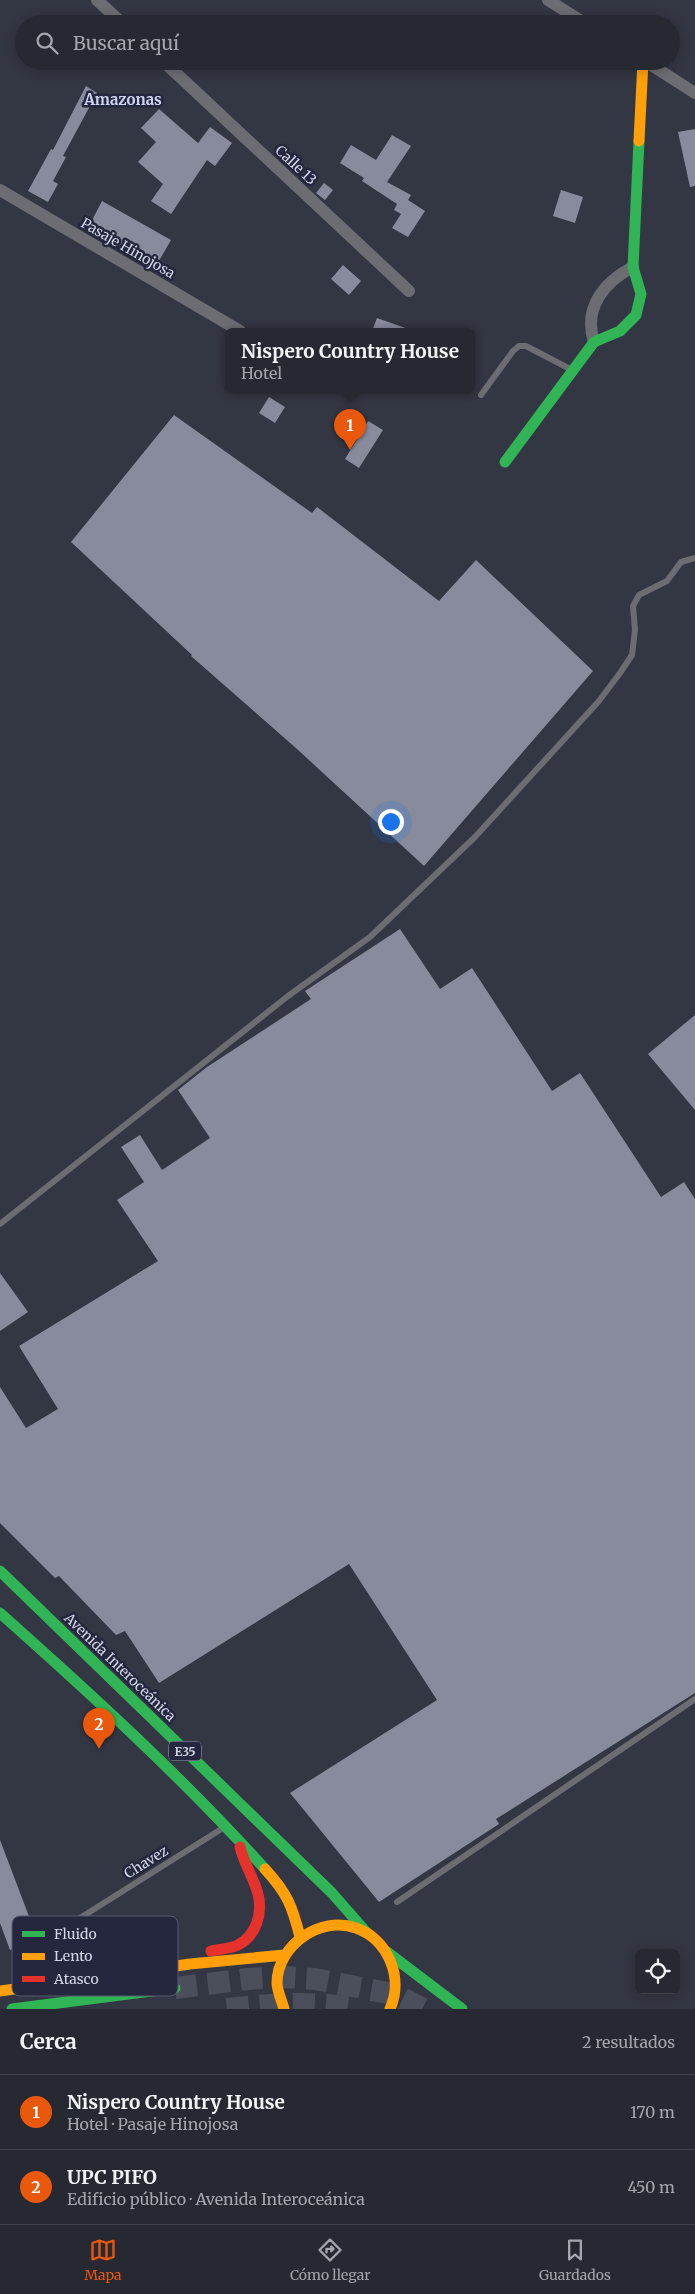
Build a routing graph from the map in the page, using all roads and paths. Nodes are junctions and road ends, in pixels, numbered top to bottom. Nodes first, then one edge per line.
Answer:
1 (97, 0) edge
2 (548, 0) edge
3 (113, 15) edge
4 (572, 15) edge
5 (173, 70) edge
6 (644, 70) edge
7 (658, 70) edge
8 (695, 93) edge
9 (0, 190) edge
10 (634, 267) junction
11 (409, 291) dead end
12 (235, 328) edge
13 (594, 342) junction
14 (573, 371) junction
15 (482, 395) dead end
16 (505, 462) dead end
17 (695, 558) edge
18 (0, 1224) edge
19 (0, 1571) edge
20 (0, 1613) edge
21 (695, 1699) edge
22 (224, 1828) junction
23 (238, 1840) junction
24 (397, 1902) dead end
25 (83, 1916) edge
26 (367, 1933) junction
27 (300, 1937) junction
28 (387, 1952) junction
29 (284, 1955) junction
30 (190, 1964) junction
31 (178, 1966) edge
32 (113, 1996) edge
33 (12, 2009) edge
34 (284, 2009) edge
35 (390, 2009) edge
36 (462, 2009) edge

1 - 3 street
2 - 4 street
5 - 11 street, Calle 13
6 - 10 main road
7 - 8 street
9 - 12 street, Pasaje Hinojosa
10 - 13 street
10 - 13 main road
13 - 14 main road
14 - 15 lane
14 - 16 main road
17 - 18 lane
19 - 26 main road, Avenida Interoceánica / E35
20 - 22 main road, E35
21 - 24 lane
22 - 23 main road, E35
22 - 25 lane, Chavez
23 - 27 main road, E35
23 - 30 main road
26 - 27 main road, E35
26 - 28 main road, E35
27 - 29 main road, E35
28 - 35 main road, E35
28 - 36 main road
29 - 30 main road
29 - 34 main road, E35
30 - 31 main road
32 - 33 main road

